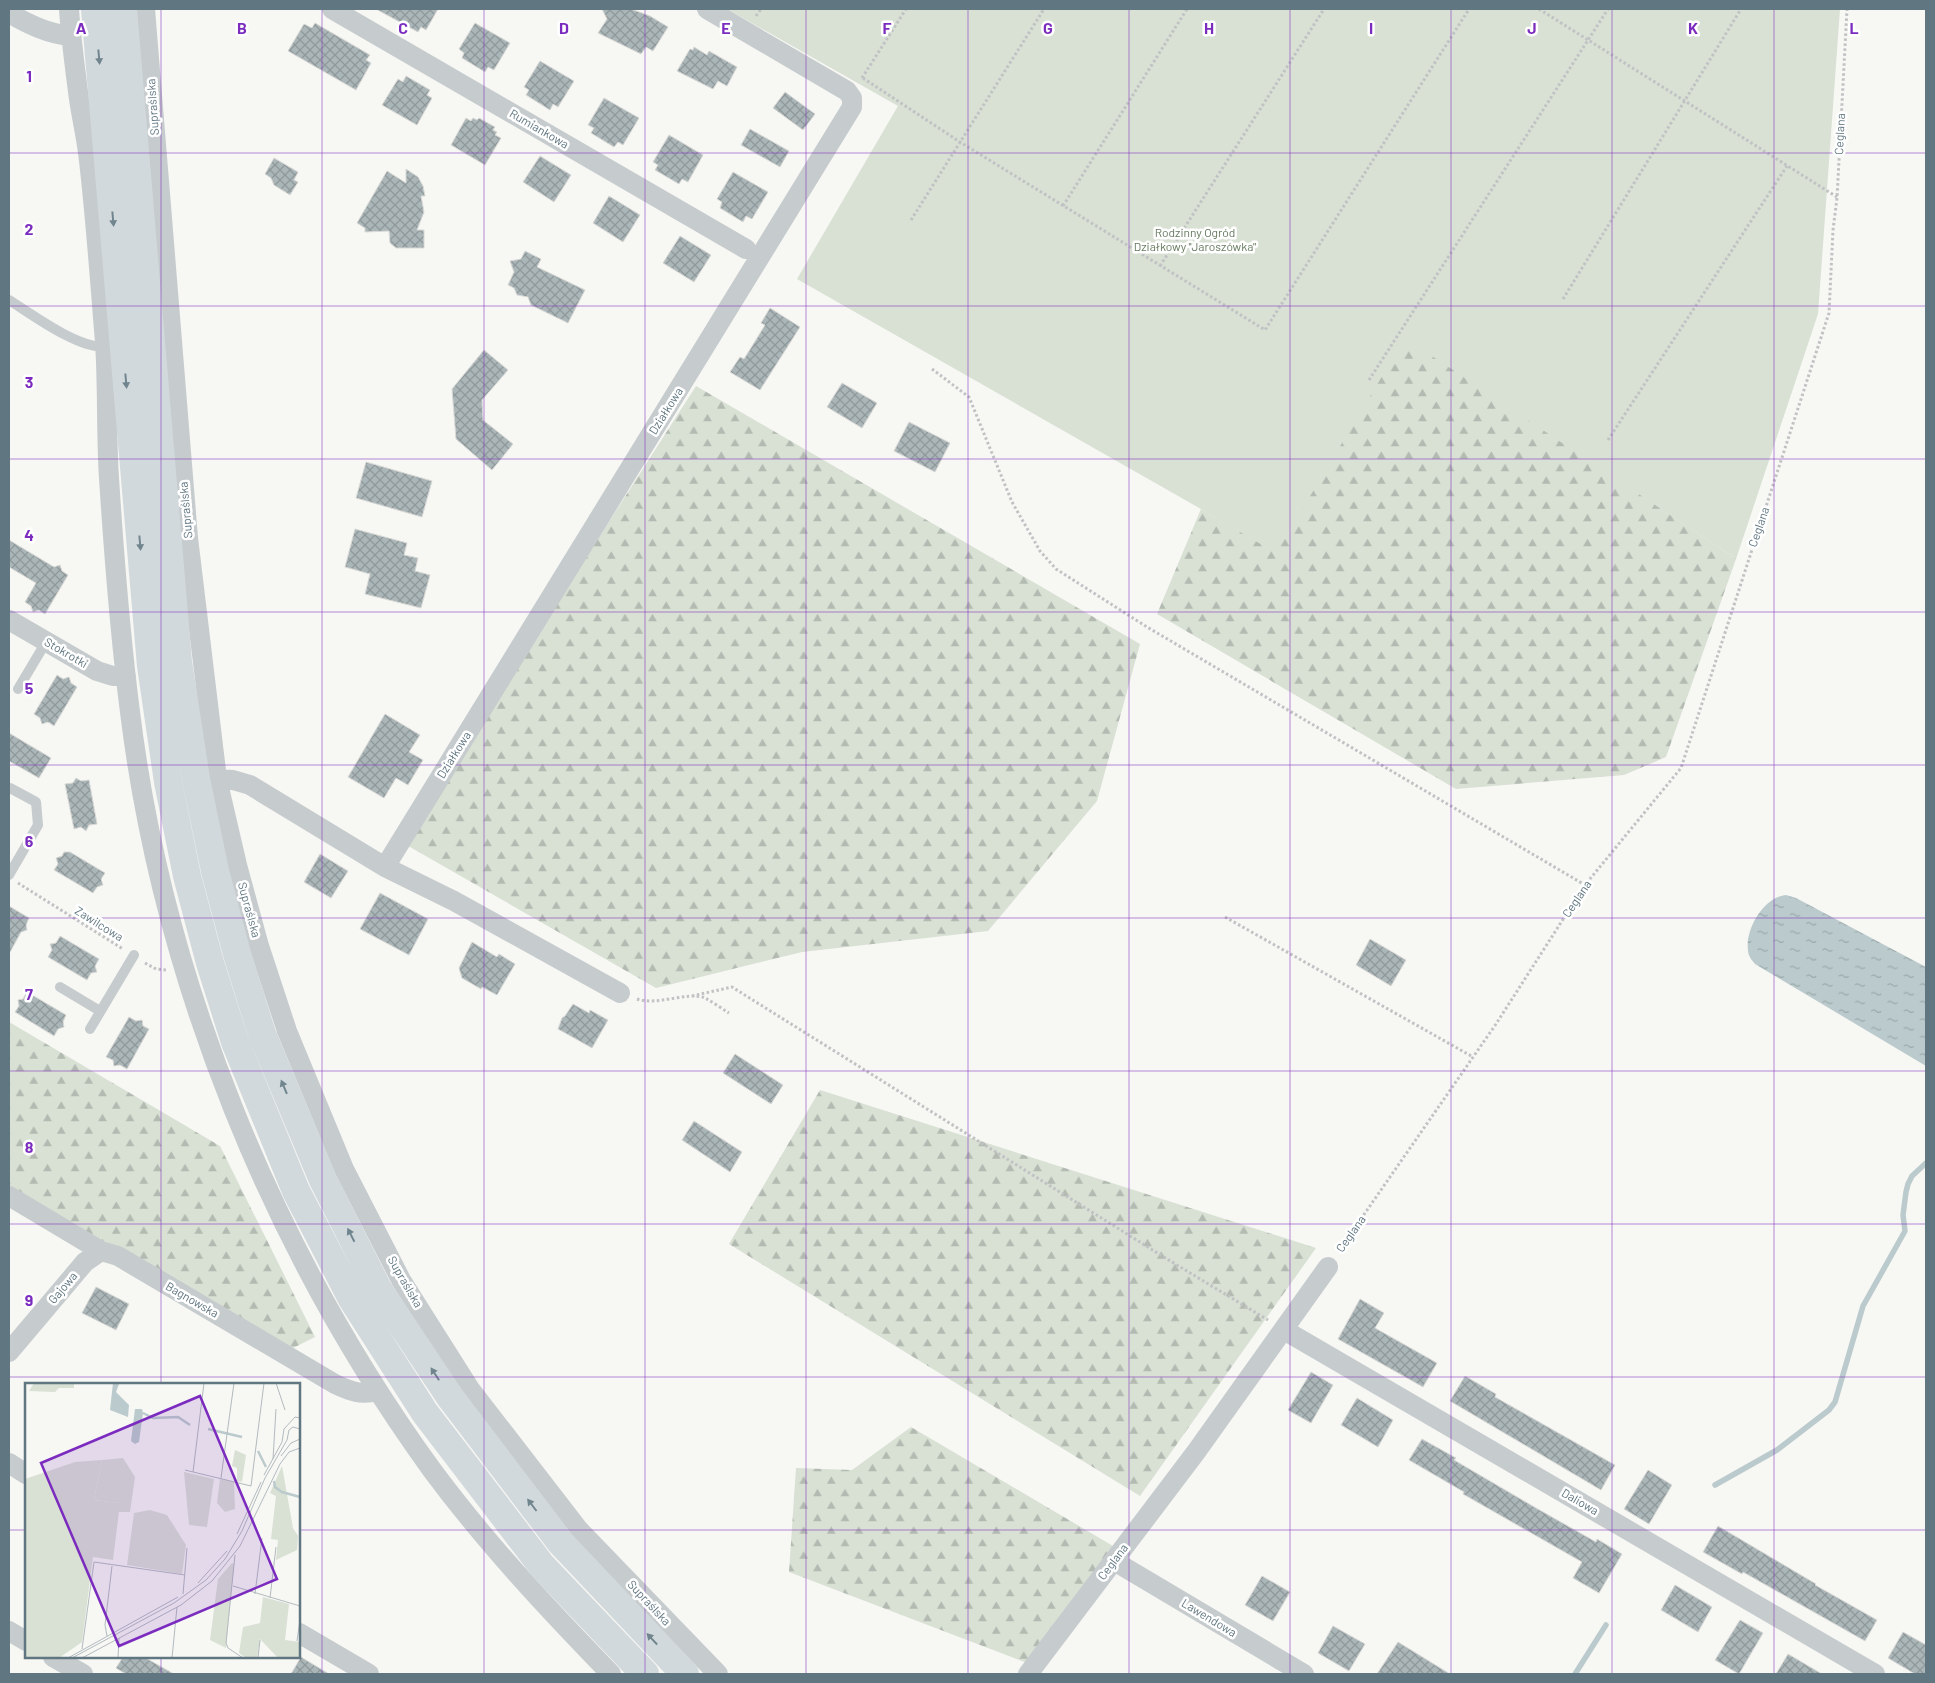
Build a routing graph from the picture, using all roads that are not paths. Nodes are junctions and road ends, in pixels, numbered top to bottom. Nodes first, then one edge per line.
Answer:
1 (69, 9) edge
2 (95, 9) edge
3 (123, 9) edge
4 (145, 9) edge
5 (332, 9) edge
6 (707, 9) edge
7 (9, 13) edge
8 (71, 36) junction
9 (746, 249) dead end
10 (9, 300) edge
11 (105, 347) junction
12 (9, 620) edge
13 (46, 642) junction
14 (126, 676) junction
15 (18, 689) dead end
16 (217, 779) junction
17 (10, 788) dead end
18 (385, 867) junction
19 (9, 875) edge
20 (134, 955) road end
21 (60, 987) dead end
22 (620, 993) road end
23 (100, 1011) junction
24 (90, 1029) dead end
25 (9, 1196) edge
26 (101, 1251) junction
27 (1328, 1267) road end
28 (1284, 1330) junction
29 (9, 1352) edge
30 (378, 1391) junction
31 (9, 1463) edge
32 (25, 1473) edge
33 (1114, 1561) junction
34 (9, 1631) edge
35 (300, 1634) edge
36 (25, 1640) edge
37 (55, 1658) edge
38 (83, 1674) edge
39 (368, 1674) edge
40 (611, 1674) edge
41 (645, 1674) edge
42 (685, 1674) edge
43 (718, 1674) edge
44 (1028, 1674) edge
45 (1304, 1674) edge
46 (1875, 1674) edge

1 - 8 street
2 -> 41 main road
42 -> 3 main road
4 - 16 street, Supraślska
5 - 9 street, Rumiankowa
6 - 18 street, Działkowa
7 - 8 street
8 - 11 street
10 - 11 lane
11 - 14 street
12 - 13 street, Stokrotki
13 - 14 street, Stokrotki
13 - 15 lane
14 - 30 street
16 - 18 street
16 - 43 street, Supraślska
17 - 19 lane
18 - 22 street
20 - 23 lane
21 - 23 lane
23 - 24 lane
25 - 26 street, Bagnowska
26 - 29 street, Gajowa
26 - 30 street, Bagnowska
27 - 28 street, Ceglana
28 - 33 street, Ceglana
28 - 46 street, Daliowa
30 - 40 street
31 - 32 street
33 - 44 street, Ceglana
33 - 45 street, Lawendowa
34 - 36 street
35 - 39 street
37 - 38 street

